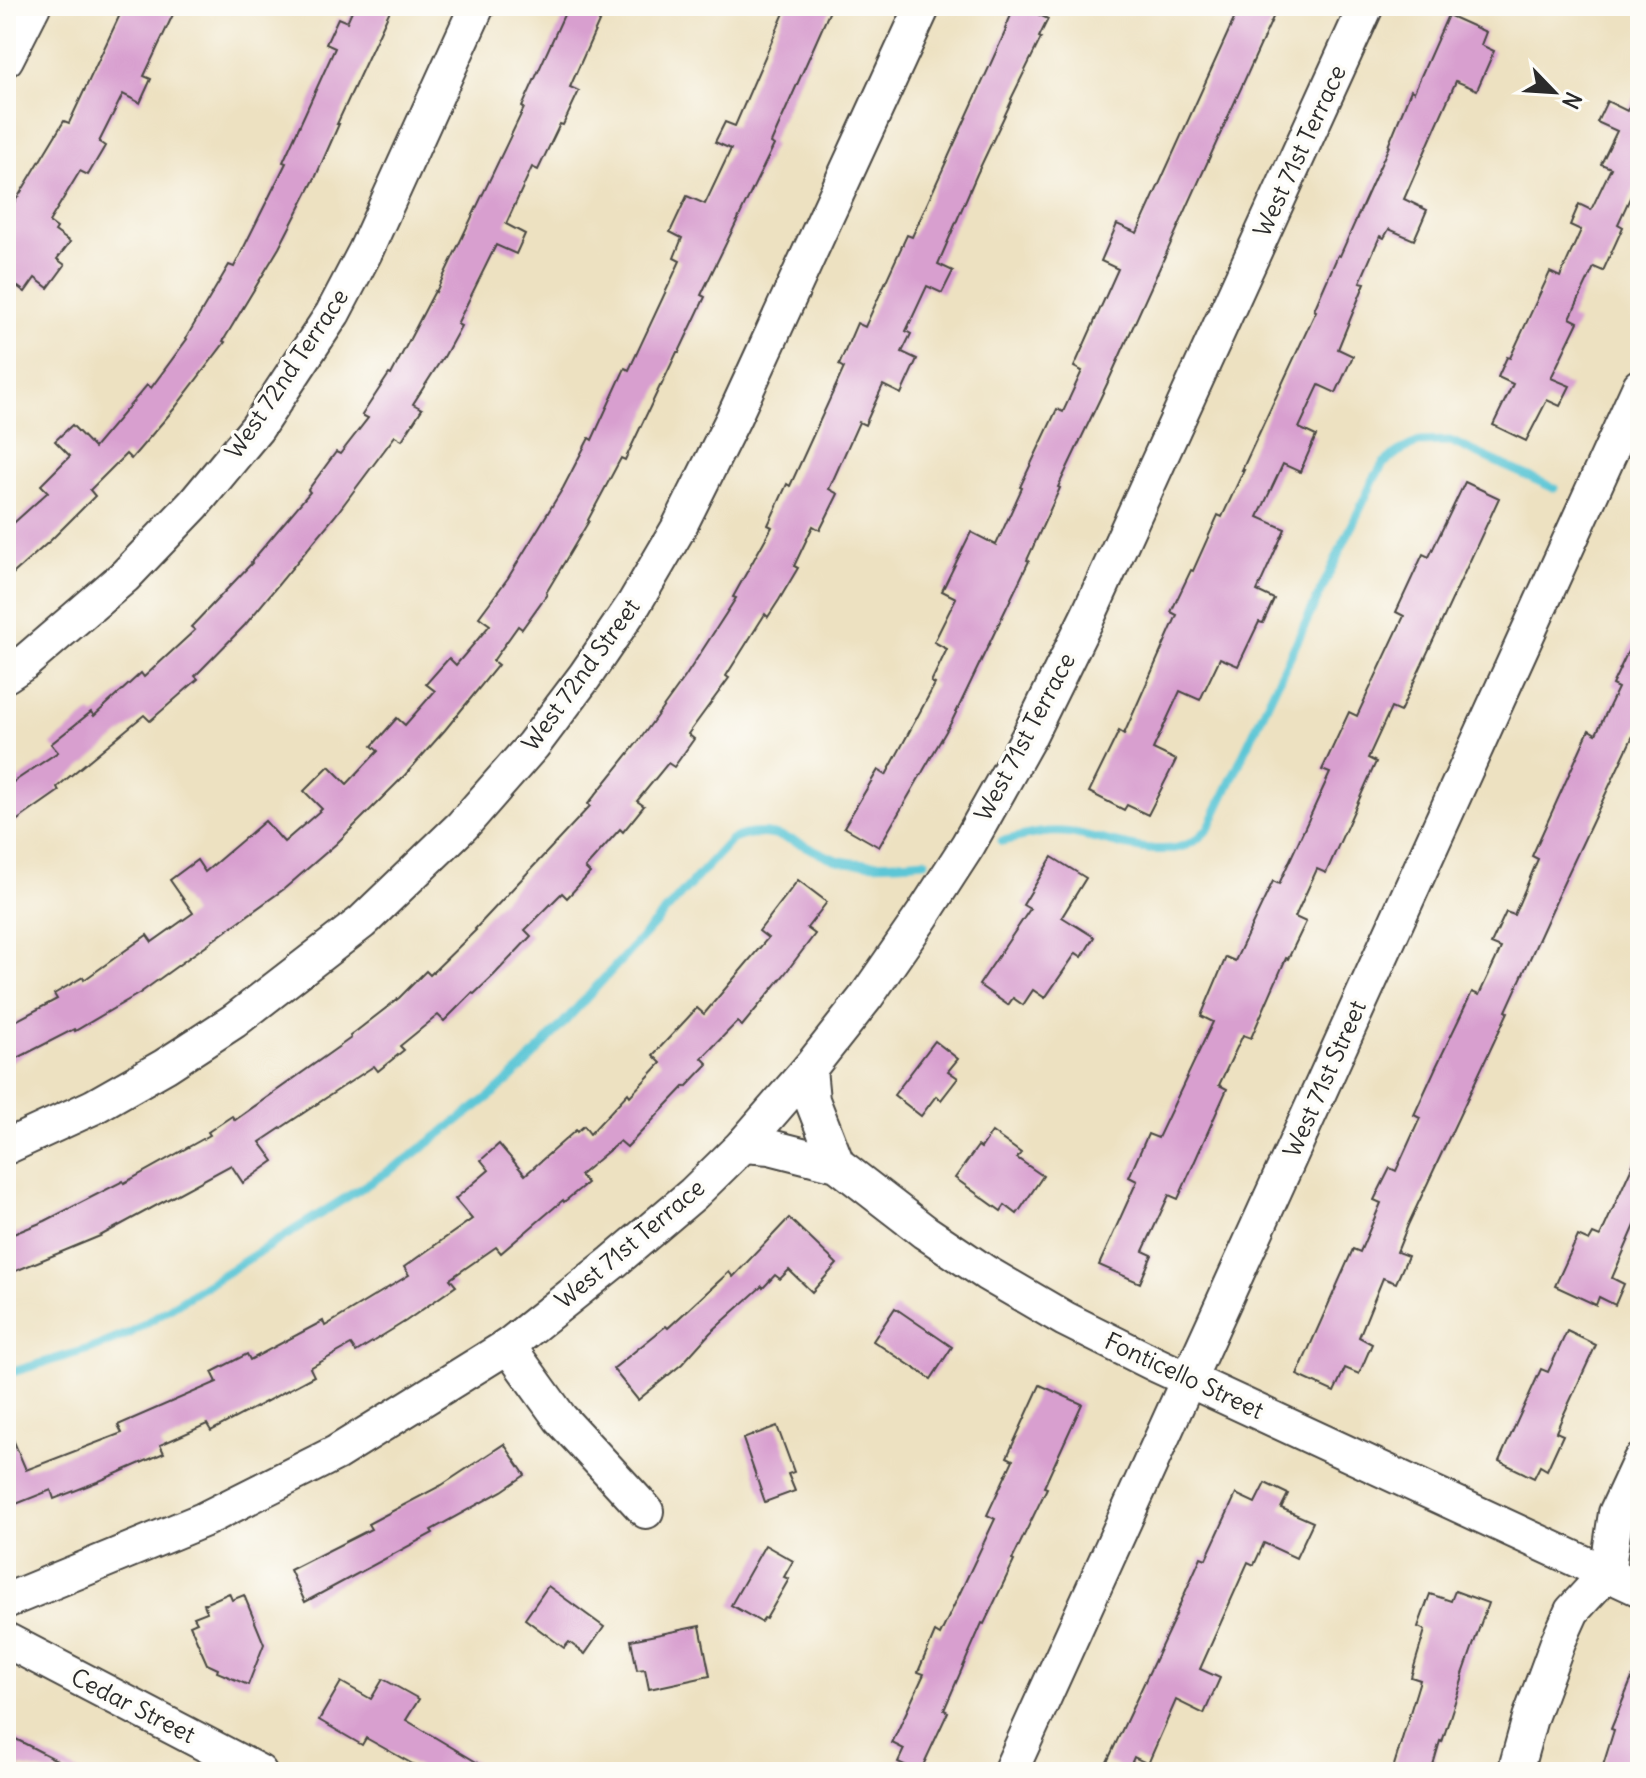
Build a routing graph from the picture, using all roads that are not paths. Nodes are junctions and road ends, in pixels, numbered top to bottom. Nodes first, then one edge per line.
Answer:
1 (33, 6) edge
2 (477, 6) edge
3 (923, 6) edge
4 (1366, 6) edge
5 (6, 59) edge
6 (1640, 386) edge
7 (6, 675) edge
8 (809, 1069) junction
9 (743, 1145) junction
10 (6, 1147) edge
11 (837, 1164) junction
12 (508, 1346) junction
13 (1189, 1378) junction
14 (1640, 1461) edge
15 (646, 1511) dead end
16 (1607, 1573) junction
17 (1640, 1589) edge
18 (6, 1601) edge
19 (6, 1640) edge
20 (259, 1772) edge
21 (1010, 1772) edge
22 (1515, 1772) edge

1 - 5 street
2 - 7 street, West 72nd Terrace
3 - 10 street, West 72nd Street
4 - 8 street, West 71st Terrace
6 - 13 street, West 71st Street
8 - 9 street, West 71st Terrace
8 - 11 street
9 - 11 street, Fonticello Street
9 - 12 street, West 71st Terrace
11 - 13 street, Fonticello Street
12 - 15 street
12 - 18 street, West 71st Terrace
13 - 16 street, Fonticello Street
13 - 21 street, West 71st Street
14 - 16 street
16 - 17 street, Fonticello Street
16 - 22 street
19 - 20 street, Cedar Street

